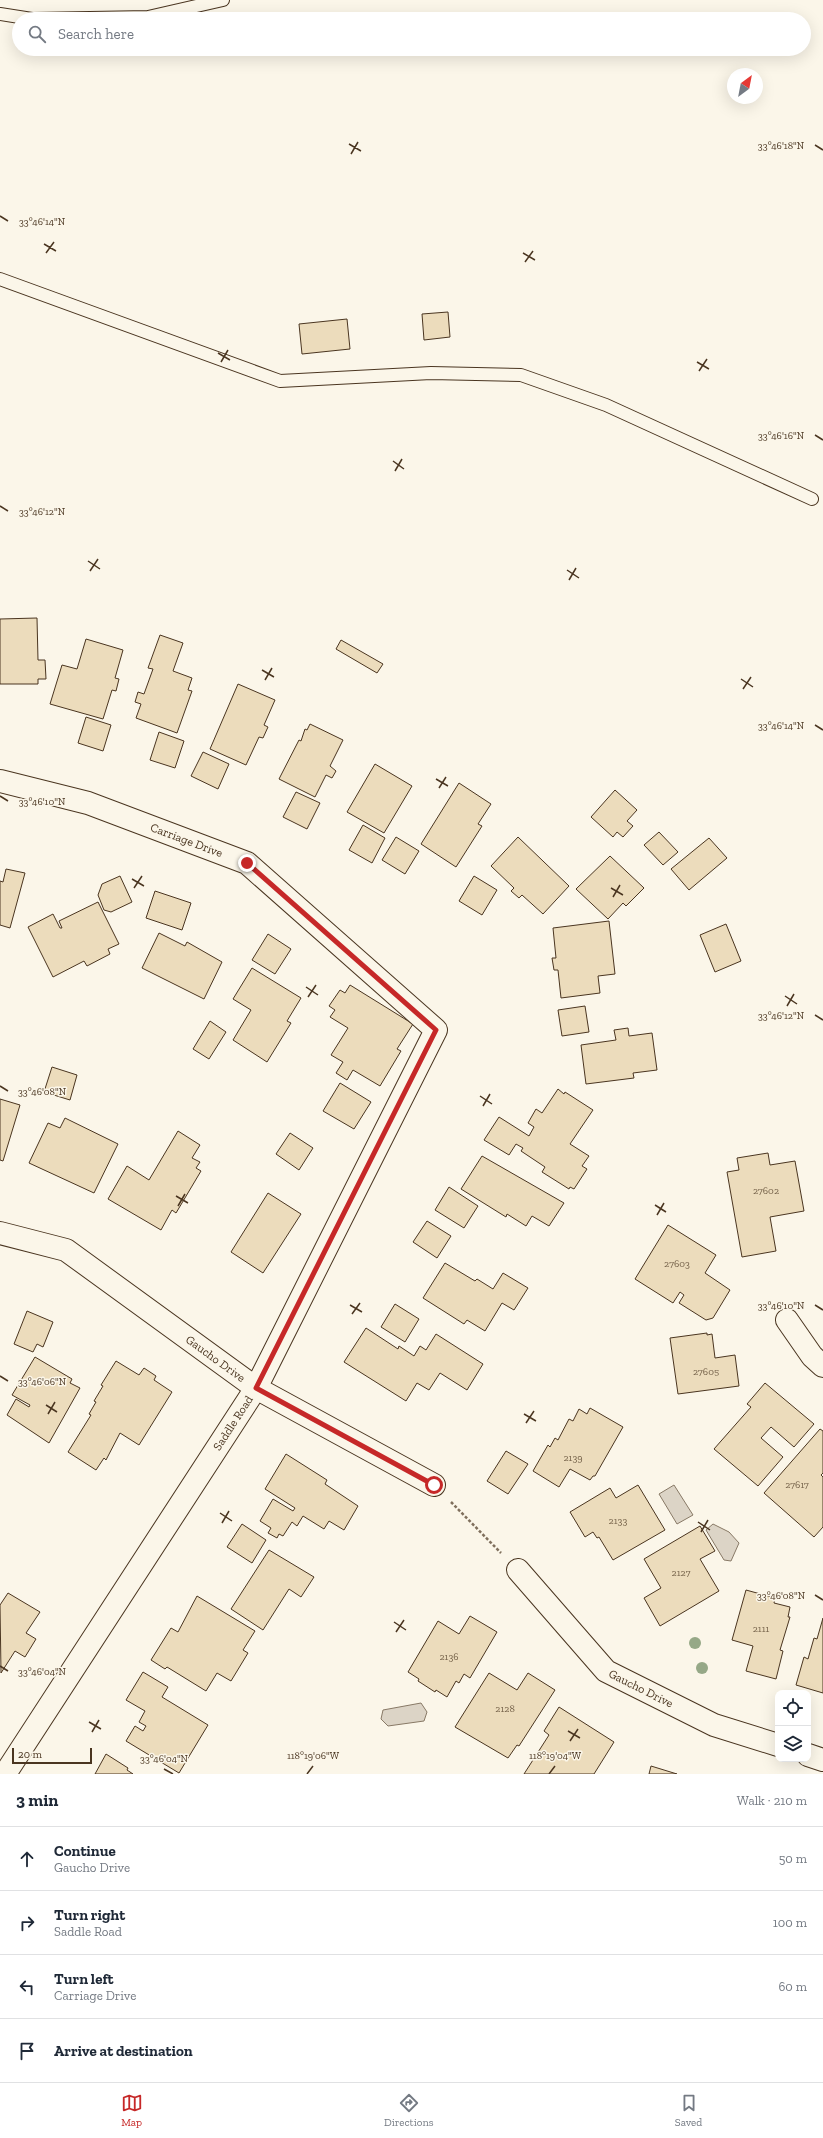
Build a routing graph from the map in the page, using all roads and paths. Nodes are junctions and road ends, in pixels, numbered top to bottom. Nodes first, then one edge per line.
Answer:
1 (223, 0) edge
2 (170, 12) edge
3 (0, 14) edge
4 (12, 16) edge
5 (0, 279) edge
6 (812, 499) dead end
7 (0, 781) edge
8 (436, 1030) joint
9 (0, 1233) edge
10 (788, 1320) dead end
11 (823, 1366) edge
12 (256, 1388) junction
13 (434, 1485) joint
14 (518, 1570) joint
15 (775, 1744) edge
16 (811, 1756) edge
17 (823, 1760) edge
18 (5, 1774) edge

1 - 2 lane
3 - 4 lane
5 - 6 lane
7 - 8 street, Carriage Drive
8 - 12 street, Saddle Road
9 - 12 street, Gaucho Drive
10 - 11 street
12 - 13 street, Gaucho Drive
12 - 18 street, Saddle Road
13 - 14 path
14 - 15 street, Gaucho Drive
16 - 17 street

